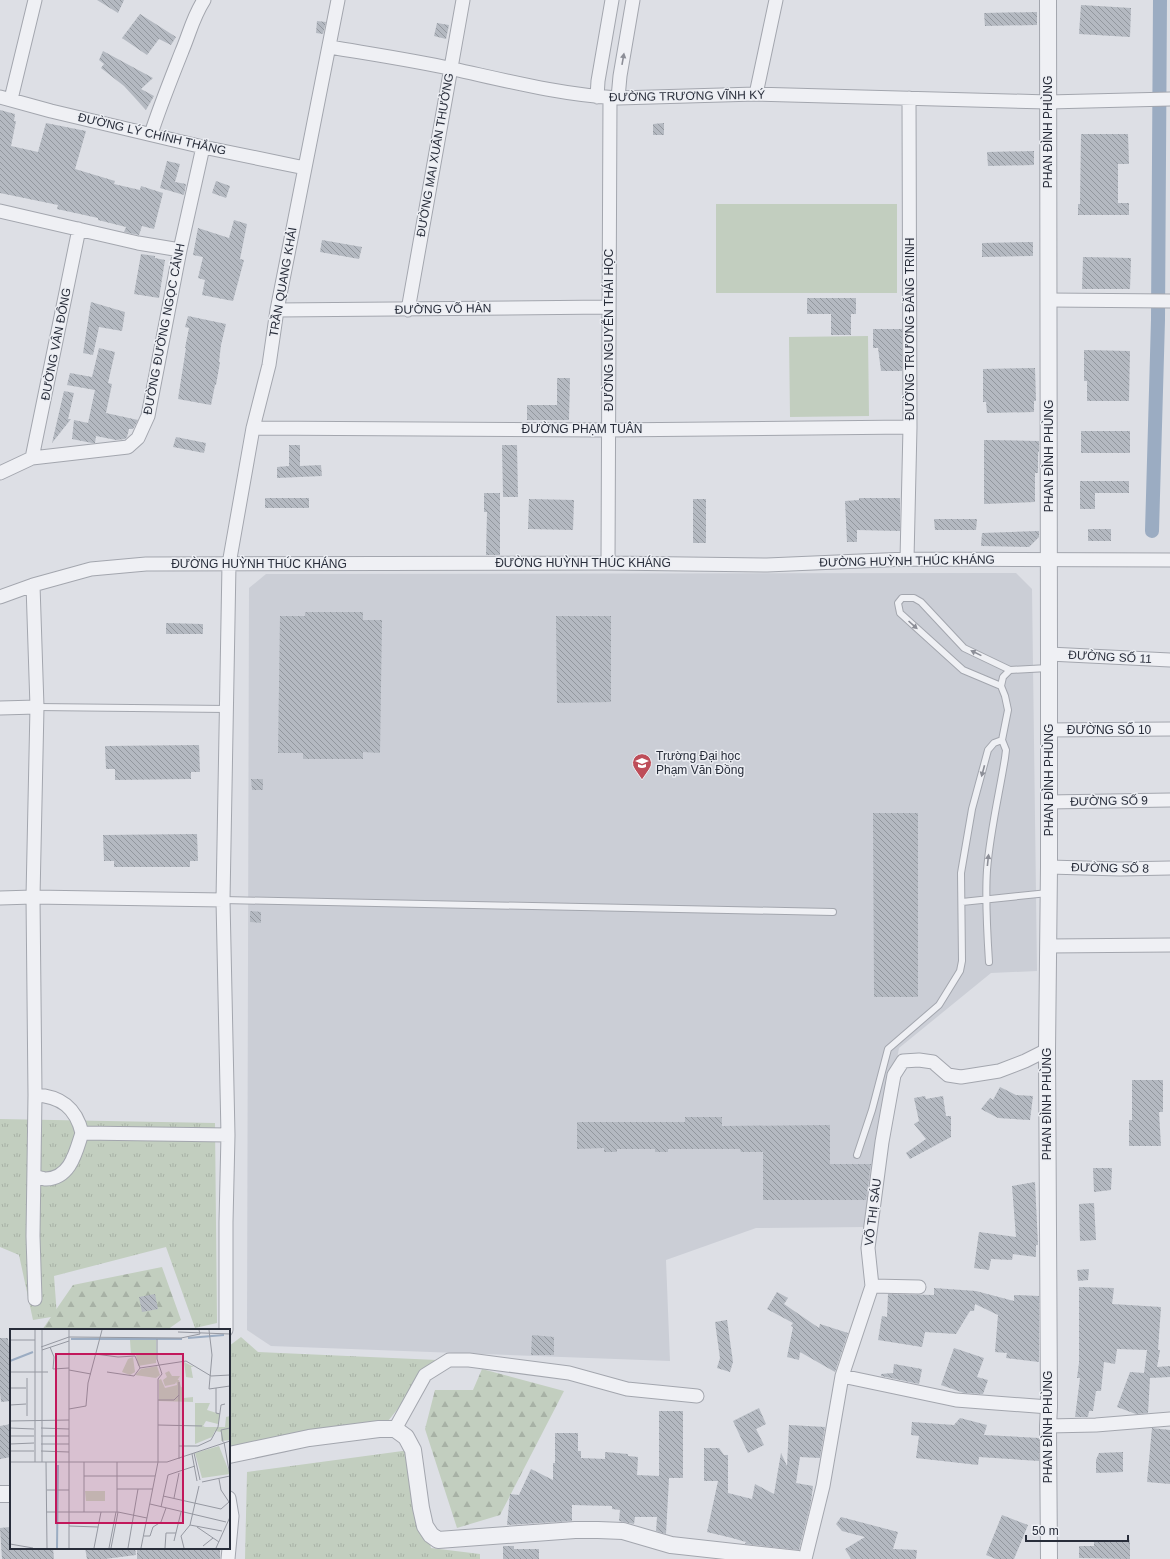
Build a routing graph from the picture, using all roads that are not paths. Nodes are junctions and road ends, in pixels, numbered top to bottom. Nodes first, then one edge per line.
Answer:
1 (35, 0) edge
2 (204, 0) edge
3 (338, 0) edge
4 (463, 0) edge
5 (612, 0) edge
6 (633, 0) edge
7 (776, 0) edge
8 (1048, 0) edge
9 (330, 47) junction
10 (450, 68) junction
11 (756, 94) junction
12 (5, 98) edge
13 (608, 98) junction
14 (910, 98) junction
15 (1170, 99) edge
16 (1048, 102) junction
17 (151, 134) junction
18 (203, 147) junction
19 (305, 168) junction
20 (0, 211) edge
21 (79, 229) junction
22 (180, 250) junction
23 (1049, 300) junction
24 (1170, 301) edge
25 (609, 307) junction
26 (277, 310) junction
27 (408, 310) junction
28 (910, 427) junction
29 (253, 428) junction
30 (608, 430) junction
31 (32, 458) junction
32 (0, 473) edge
33 (908, 559) junction
34 (1049, 560) junction
35 (1170, 560) edge
36 (608, 563) junction
37 (229, 564) junction
38 (33, 585) junction
39 (0, 597) edge
40 (1170, 660) edge
41 (1049, 661) junction
42 (1010, 670) junction
43 (1001, 686) junction
44 (37, 707) junction
45 (0, 708) edge
46 (227, 709) junction
47 (1170, 729) edge
48 (1048, 730) junction
49 (1002, 740) junction
50 (1170, 800) edge
51 (1048, 802) junction
52 (1049, 867) junction
53 (1170, 868) edge
54 (1049, 893) junction
55 (33, 897) junction
56 (0, 898) edge
57 (986, 899) junction
58 (223, 900) junction
59 (962, 902) junction
60 (832, 912) dead end
61 (1170, 945) edge
62 (1048, 946) junction
63 (989, 962) dead end
64 (1047, 1050) junction
65 (35, 1095) junction
66 (82, 1133) junction
67 (228, 1135) junction
68 (857, 1154) dead end
69 (34, 1176) junction
70 (872, 1286) junction
71 (919, 1287) dead end
72 (35, 1298) dead end
73 (226, 1329) edge
74 (842, 1376) junction
75 (697, 1396) dead end
76 (1049, 1407) junction
77 (1170, 1419) edge
78 (1048, 1426) junction
79 (395, 1429) junction
80 (230, 1455) edge
81 (230, 1504) edge
82 (230, 1538) edge
83 (229, 1549) edge
84 (228, 1559) edge
85 (798, 1559) edge
86 (805, 1559) edge
87 (1050, 1559) edge

1 - 12 street
2 - 17 street
3 - 9 street, TRẦN QUANG KHẢI
4 - 10 street, ĐƯỜNG MAI XUÂN THƯỞNG
5 - 13 street, ĐƯỜNG NGUYỄN THÁI HỌC
13 -> 6 street, ĐƯỜNG NGUYỄN THÁI HỌC
7 - 11 street
8 - 16 street, PHAN ĐÌNH PHÙNG
9 - 10 street, ĐƯỜNG TRƯƠNG VĨNH KÝ
9 - 19 street, TRẦN QUANG KHẢI
10 - 13 street, ĐƯỜNG TRƯƠNG VĨNH KÝ
10 - 27 street, ĐƯỜNG MAI XUÂN THƯỞNG
11 - 13 street, ĐƯỜNG TRƯƠNG VĨNH KÝ
11 - 14 street, ĐƯỜNG TRƯƠNG VĨNH KÝ
12 - 17 street, ĐƯỜNG LÝ CHÍNH THẮNG
13 - 25 street, ĐƯỜNG NGUYỄN THÁI HỌC
14 - 16 street, ĐƯỜNG TRƯƠNG VĨNH KÝ
14 - 28 street, ĐƯỜNG TRƯƠNG ĐĂNG TRINH
15 - 16 street, ĐƯỜNG TRƯƠNG VĨNH KÝ
16 - 23 street, PHAN ĐÌNH PHÙNG
17 - 18 street, ĐƯỜNG LÝ CHÍNH THẮNG
18 - 19 street, ĐƯỜNG LÝ CHÍNH THẮNG
18 - 22 street, ĐƯỜNG ĐƯỜNG NGỌC CẢNH
19 - 26 street, TRẦN QUANG KHẢI
20 - 21 street
21 - 22 street
21 - 31 street, ĐƯỜNG VÂN ĐÔNG
22 - 31 street, ĐƯỜNG ĐƯỜNG NGỌC CẢNH
23 - 24 street
23 - 34 street, PHAN ĐÌNH PHÙNG
25 - 27 street, ĐƯỜNG VÕ HÀN
25 - 30 street, ĐƯỜNG NGUYỄN THÁI HỌC
26 - 27 street, ĐƯỜNG VÕ HÀN
26 - 29 street, TRẦN QUANG KHẢI
28 - 30 street, ĐƯỜNG PHẠM TUÂN
28 - 33 street, ĐƯỜNG TRƯƠNG ĐĂNG TRINH
29 - 30 street, ĐƯỜNG PHẠM TUÂN
29 - 37 street, TRẦN QUANG KHẢI
30 - 36 street, ĐƯỜNG NGUYỄN THÁI HỌC
31 - 32 street, ĐƯỜNG ĐƯỜNG NGỌC CẢNH
33 - 34 street, ĐƯỜNG HUỲNH THÚC KHÁNG
33 - 36 street, ĐƯỜNG HUỲNH THÚC KHÁNG
34 - 35 street, ĐƯỜNG HUỲNH THÚC KHÁNG
34 - 41 street, PHAN ĐÌNH PHÙNG
36 - 37 street, ĐƯỜNG HUỲNH THÚC KHÁNG
37 - 38 street, ĐƯỜNG HUỲNH THÚC KHÁNG
37 - 46 street, TRẦN QUANG KHẢI
38 - 39 street, ĐƯỜNG HUỲNH THÚC KHÁNG
38 - 44 street
40 - 41 street, ĐƯỜNG SỐ 11
41 - 42 lane
41 - 48 street, PHAN ĐÌNH PHÙNG
42 - 43 lane
42 -> 43 lane
43 - 49 lane
44 - 45 street
44 - 46 lane
44 - 55 street
46 - 58 street, TRẦN QUANG KHẢI
47 - 48 street, ĐƯỜNG SỐ 10
48 - 51 street, PHAN ĐÌNH PHÙNG
57 -> 49 lane
49 -> 59 lane
50 - 51 street, ĐƯỜNG SỐ 9
51 - 52 street, PHAN ĐÌNH PHÙNG
52 - 53 street, ĐƯỜNG SỐ 8
52 - 54 street, PHAN ĐÌNH PHÙNG
54 - 57 lane
54 - 62 street, PHAN ĐÌNH PHÙNG
55 - 56 street
55 - 58 street
55 - 65 street
57 - 59 lane
57 - 63 lane
58 - 60 lane
58 - 67 street, TRẦN QUANG KHẢI
59 - 68 lane
61 - 62 street
62 - 64 street, PHAN ĐÌNH PHÙNG
64 - 70 street, VÕ THỊ SÁU
64 - 76 street, PHAN ĐÌNH PHÙNG
65 - 66 street
65 - 69 street
66 - 67 street
66 - 69 street
67 - 73 street, TRẦN QUANG KHẢI
69 - 72 street
70 - 71 street
70 - 74 street, VÕ THỊ SÁU
74 - 76 street
74 - 86 street, VÕ THỊ SÁU
75 - 79 street
76 - 78 street, PHAN ĐÌNH PHÙNG
77 - 78 street
78 - 87 street, PHAN ĐÌNH PHÙNG
79 - 80 street
79 - 85 street
81 - 82 street
83 - 84 street

